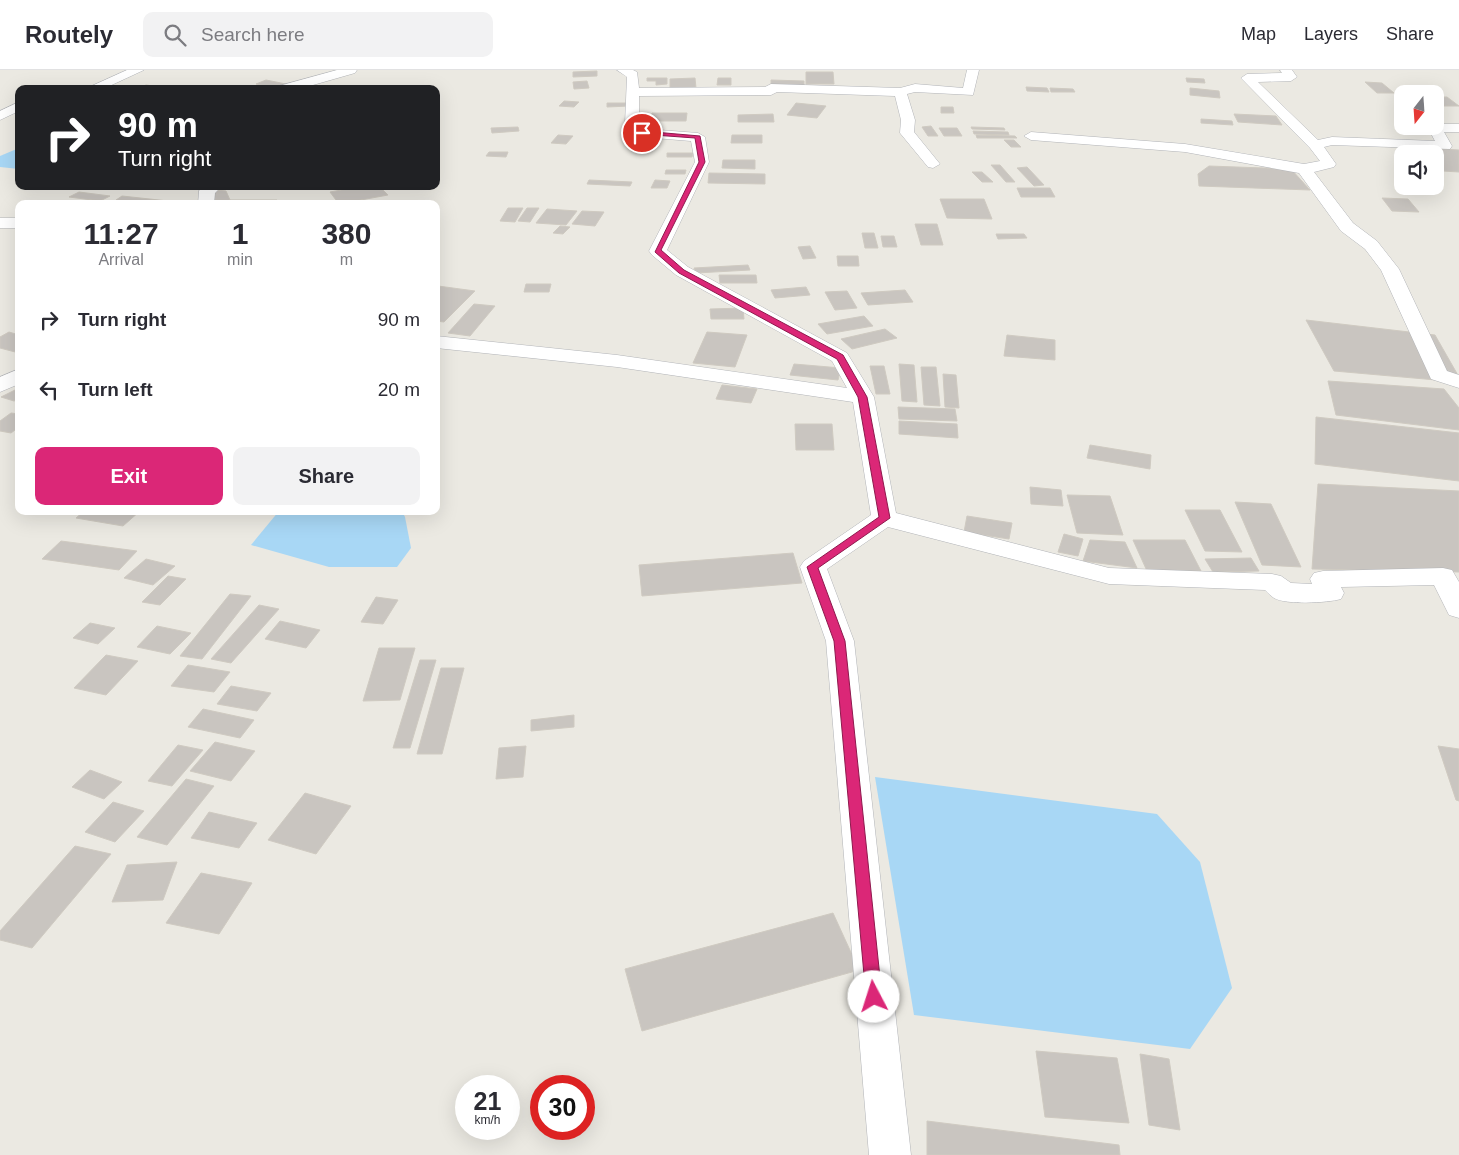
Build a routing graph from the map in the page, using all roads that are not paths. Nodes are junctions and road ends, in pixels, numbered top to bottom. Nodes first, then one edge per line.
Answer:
1 (138, 70) edge
2 (351, 70) edge
3 (973, 70) edge
4 (1286, 70) edge
5 (628, 81) edge
6 (101, 85) edge
7 (298, 85) edge
8 (900, 92) junction
9 (15, 108) edge
10 (0, 116) edge
11 (1459, 128) edge
12 (1031, 136) dead end
13 (1315, 145) junction
14 (933, 164) dead end
15 (1304, 169) junction
16 (0, 224) edge
17 (15, 224) edge
18 (440, 342) edge
19 (15, 377) edge
20 (1459, 382) edge
21 (0, 386) edge
22 (863, 397) junction
23 (884, 518) junction
24 (1459, 609) edge
25 (890, 1155) edge

1 - 6 street
2 - 7 street
3 - 8 street
4 - 13 street
5 - 8 street
5 - 22 street
8 - 14 street
9 - 10 street
11 - 13 street
12 - 15 street
13 - 15 street
15 - 20 street
16 - 17 street
18 - 22 street
19 - 21 street
22 - 23 street
23 - 24 street
23 - 25 street

